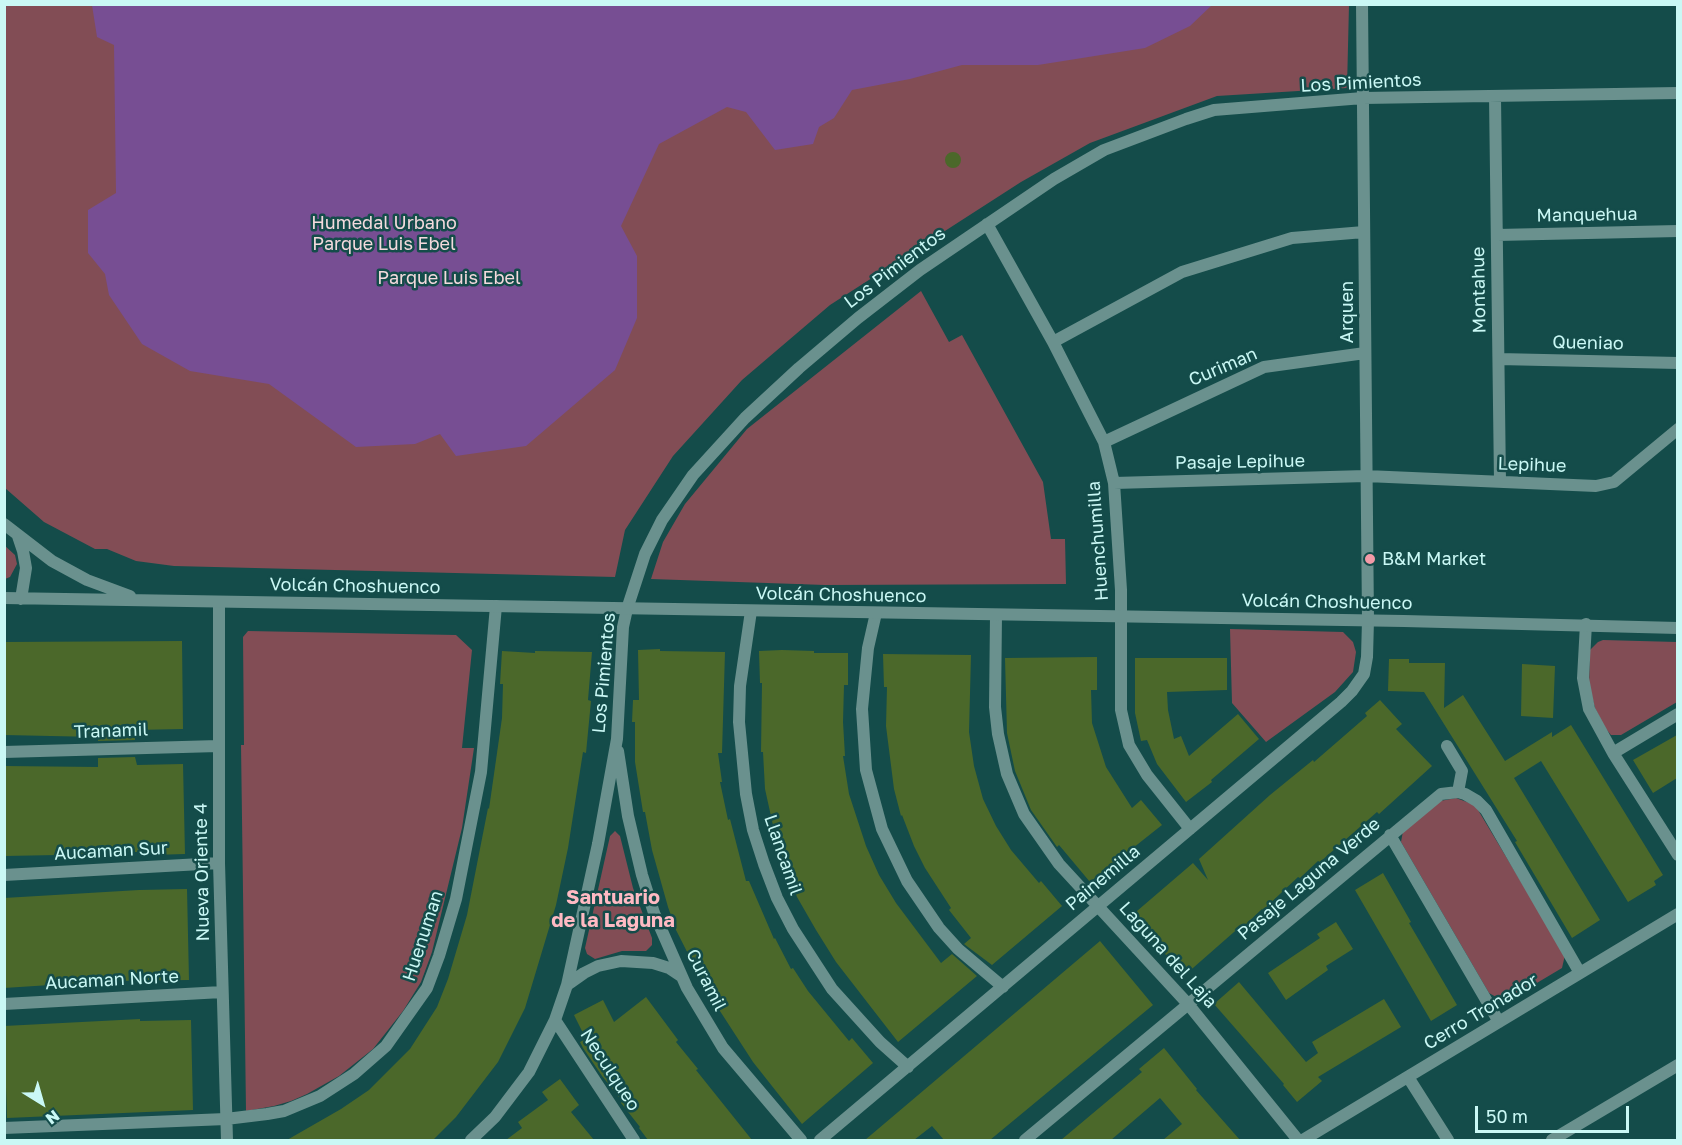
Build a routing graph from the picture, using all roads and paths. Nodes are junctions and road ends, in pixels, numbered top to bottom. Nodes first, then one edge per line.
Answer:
1 (1362, 4) edge
2 (1677, 93) edge
3 (1495, 97) junction
4 (1363, 98) junction
5 (987, 224) junction
6 (1677, 231) edge
7 (1364, 232) junction
8 (1497, 235) junction
9 (1053, 342) junction
10 (1365, 353) junction
11 (1498, 359) junction
12 (1677, 363) edge
13 (1677, 429) edge
14 (1104, 442) junction
15 (1366, 476) junction
16 (1500, 482) junction
17 (1114, 483) junction
18 (4, 524) edge
19 (17, 534) junction
20 (4, 598) edge
21 (21, 598) junction
22 (146, 601) junction
23 (219, 602) junction
24 (496, 606) junction
25 (627, 609) junction
26 (751, 611) junction
27 (876, 613) junction
28 (996, 615) junction
29 (1120, 616) junction
30 (1368, 620) junction
31 (1586, 624) junction
32 (1677, 628) edge
33 (1677, 714) edge
34 (617, 739) junction
35 (218, 746) junction
36 (1447, 746) dead end
37 (4, 752) edge
38 (1613, 753) junction
39 (1458, 792) junction
40 (1190, 829) junction
41 (1390, 835) junction
42 (1677, 855) edge
43 (219, 863) junction
44 (4, 875) edge
45 (1099, 905) junction
46 (1677, 914) edge
47 (1580, 973) junction
48 (682, 977) junction
49 (567, 985) junction
50 (1003, 987) junction
51 (222, 992) junction
52 (4, 1004) edge
53 (1188, 1004) junction
54 (555, 1020) junction
55 (1499, 1022) junction
56 (1677, 1065) edge
57 (908, 1066) junction
58 (1408, 1077) junction
59 (226, 1119) junction
60 (4, 1128) edge
61 (477, 1138) edge
62 (227, 1140) edge
63 (634, 1140) edge
64 (801, 1140) edge
65 (820, 1140) edge
66 (1025, 1140) edge
67 (1298, 1140) edge
68 (1303, 1140) edge
69 (1448, 1140) edge
70 (1552, 1140) edge

1 - 4 street, Arquen
2 - 3 street, Los Pimientos
3 - 4 street, Los Pimientos
3 - 8 street, Montahue
4 - 5 street, Los Pimientos
4 - 7 street, Arquen
5 - 9 street, Huenchumilla
5 - 25 street, Los Pimientos
6 - 8 street, Manquehua
7 - 9 street
7 - 10 street, Arquen
8 - 11 street, Montahue
9 - 14 street, Huenchumilla
10 - 14 street, Curiman
10 - 15 street, Arquen
11 - 12 street, Queniao
11 - 16 street, Montahue
13 - 16 street, Lepihue
14 - 17 street, Huenchumilla
15 - 16 street, Lepihue
15 - 17 street, Pasaje Lepihue
15 - 30 street, Arquen
17 - 29 street, Huenchumilla
18 - 19 street
19 - 21 street
19 - 22 street
20 - 21 street, Volcán Choshuenco
21 - 22 street, Volcán Choshuenco
22 - 23 street, Volcán Choshuenco
23 - 24 street, Volcán Choshuenco
23 - 35 street, Nueva Oriente 4
24 - 25 street, Volcán Choshuenco
24 - 59 street, Huenuman
25 - 26 street, Volcán Choshuenco
25 - 34 street, Los Pimientos
26 - 27 street, Volcán Choshuenco
26 - 57 street, Llancamil
27 - 28 street, Volcán Choshuenco
27 - 50 street
28 - 29 street, Volcán Choshuenco
28 - 45 street, Laguna del Laja
29 - 30 street, Volcán Choshuenco
29 - 40 street, Huenchumilla
30 - 31 street, Volcán Choshuenco
30 - 40 street, Painemilla
31 - 32 street, Volcán Choshuenco
31 - 38 street
33 - 38 street
34 - 48 street, Curamil
34 - 49 street, Los Pimientos
35 - 37 street, Tranamil
35 - 43 street, Nueva Oriente 4
36 - 39 street
38 - 42 street
39 - 41 street, Pasaje Laguna Verde
39 - 47 street
40 - 45 street, Painemilla
41 - 53 street, Pasaje Laguna Verde
41 - 55 street
43 - 44 street, Aucaman Sur
43 - 51 street, Nueva Oriente 4
45 - 50 street, Painemilla
45 - 53 street, Laguna del Laja
46 - 47 street, Cerro Tronador
47 - 55 street, Cerro Tronador
48 - 49 street
48 - 64 street, Curamil
49 - 54 street, Los Pimientos
50 - 57 street, Painemilla
51 - 52 street, Aucaman Norte
51 - 59 street, Nueva Oriente 4
53 - 66 street, Pasaje Laguna Verde
53 - 67 street, Laguna del Laja
54 - 61 street, Los Pimientos
54 - 63 street, Neculqueo
55 - 58 street, Cerro Tronador
56 - 70 street
57 - 65 street, Painemilla
58 - 68 street, Cerro Tronador
58 - 69 street
59 - 60 street, Huenuman
59 - 62 street, Nueva Oriente 4

